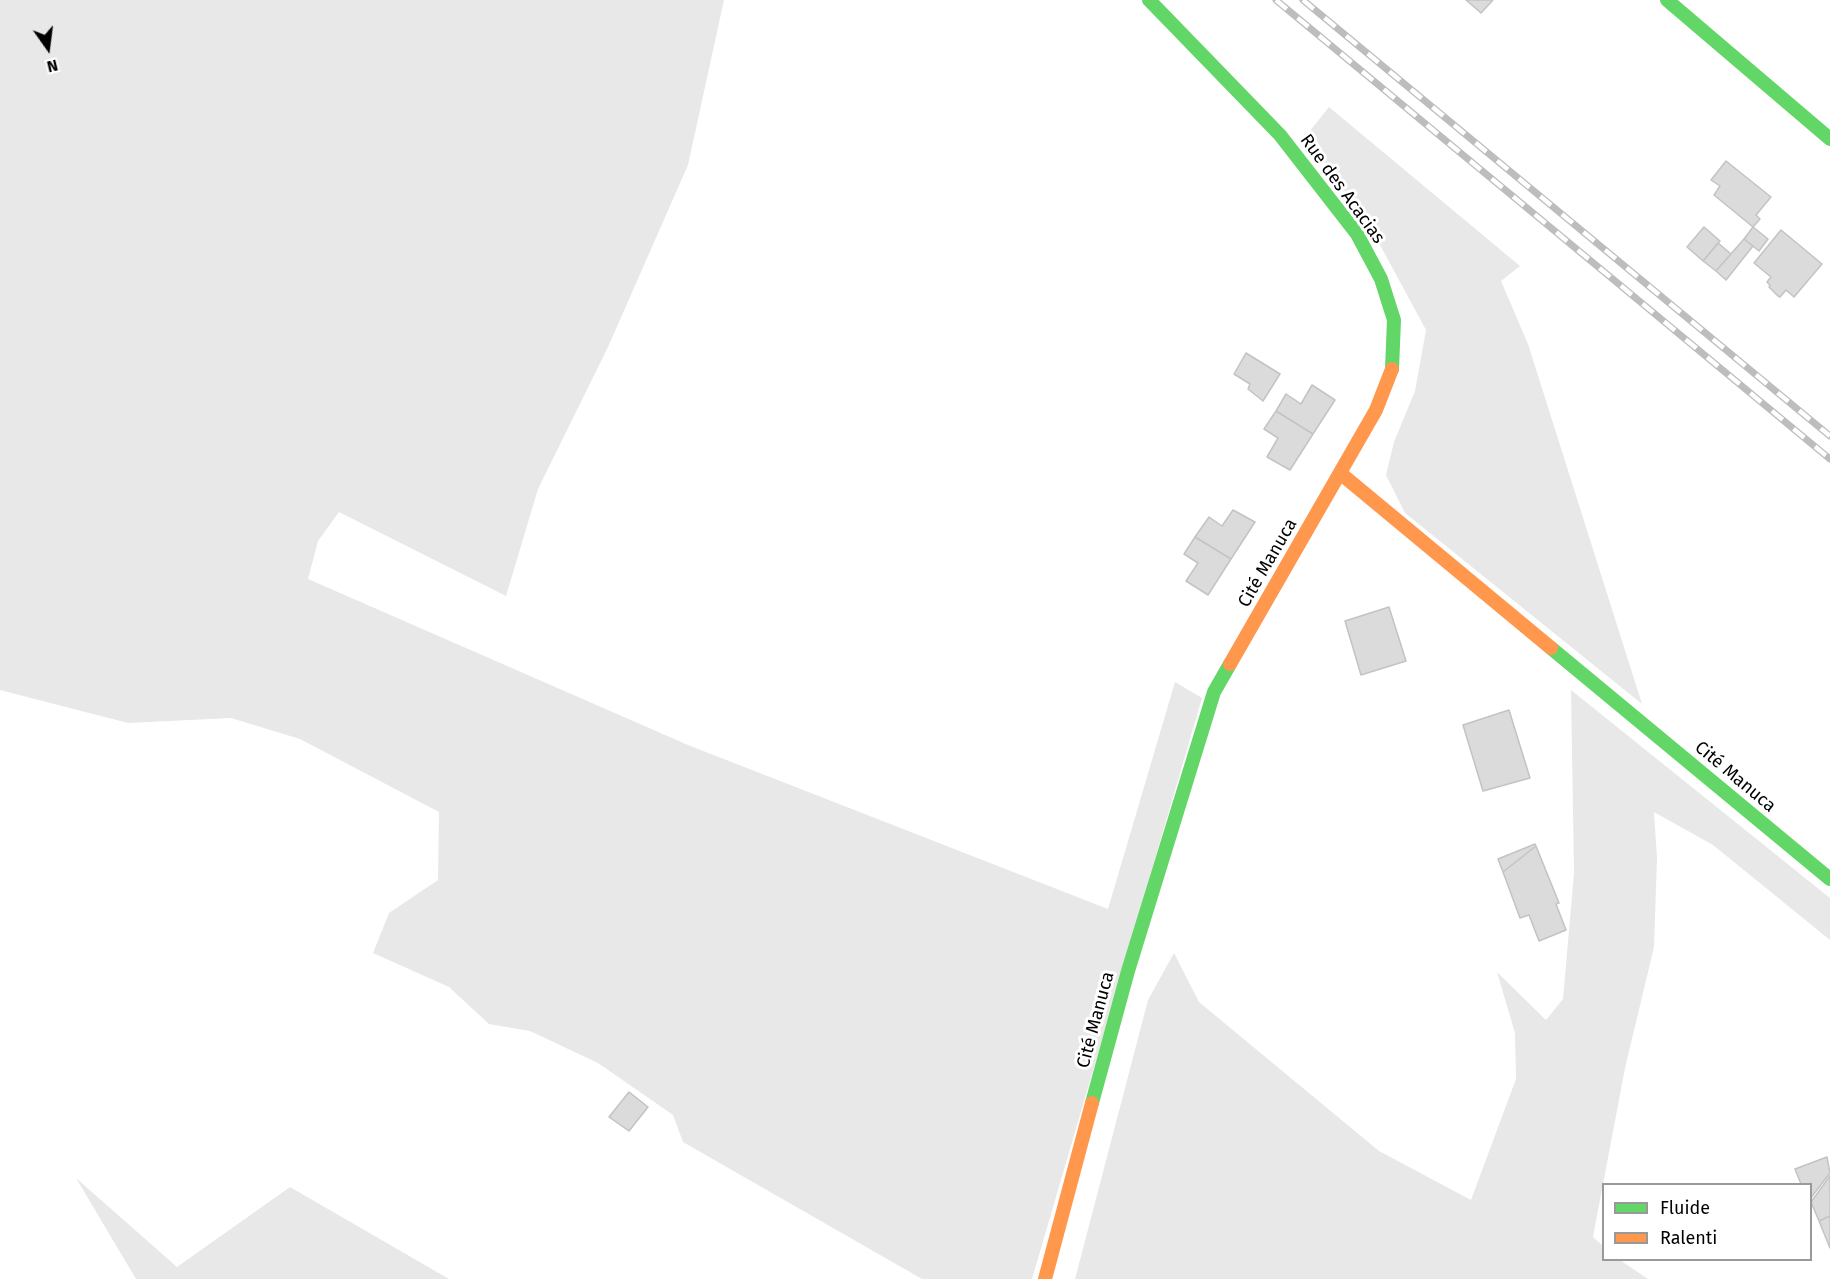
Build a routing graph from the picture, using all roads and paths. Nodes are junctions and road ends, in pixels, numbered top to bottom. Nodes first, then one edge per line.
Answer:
1 (1149, 0) edge
2 (1667, 0) edge
3 (1830, 139) edge
4 (1340, 473) junction
5 (1830, 879) edge
6 (1045, 1279) edge

1 - 4 street, Rue des Acacias
2 - 3 street
4 - 5 street, Cité Manuca
4 - 6 street, Cité Manuca

